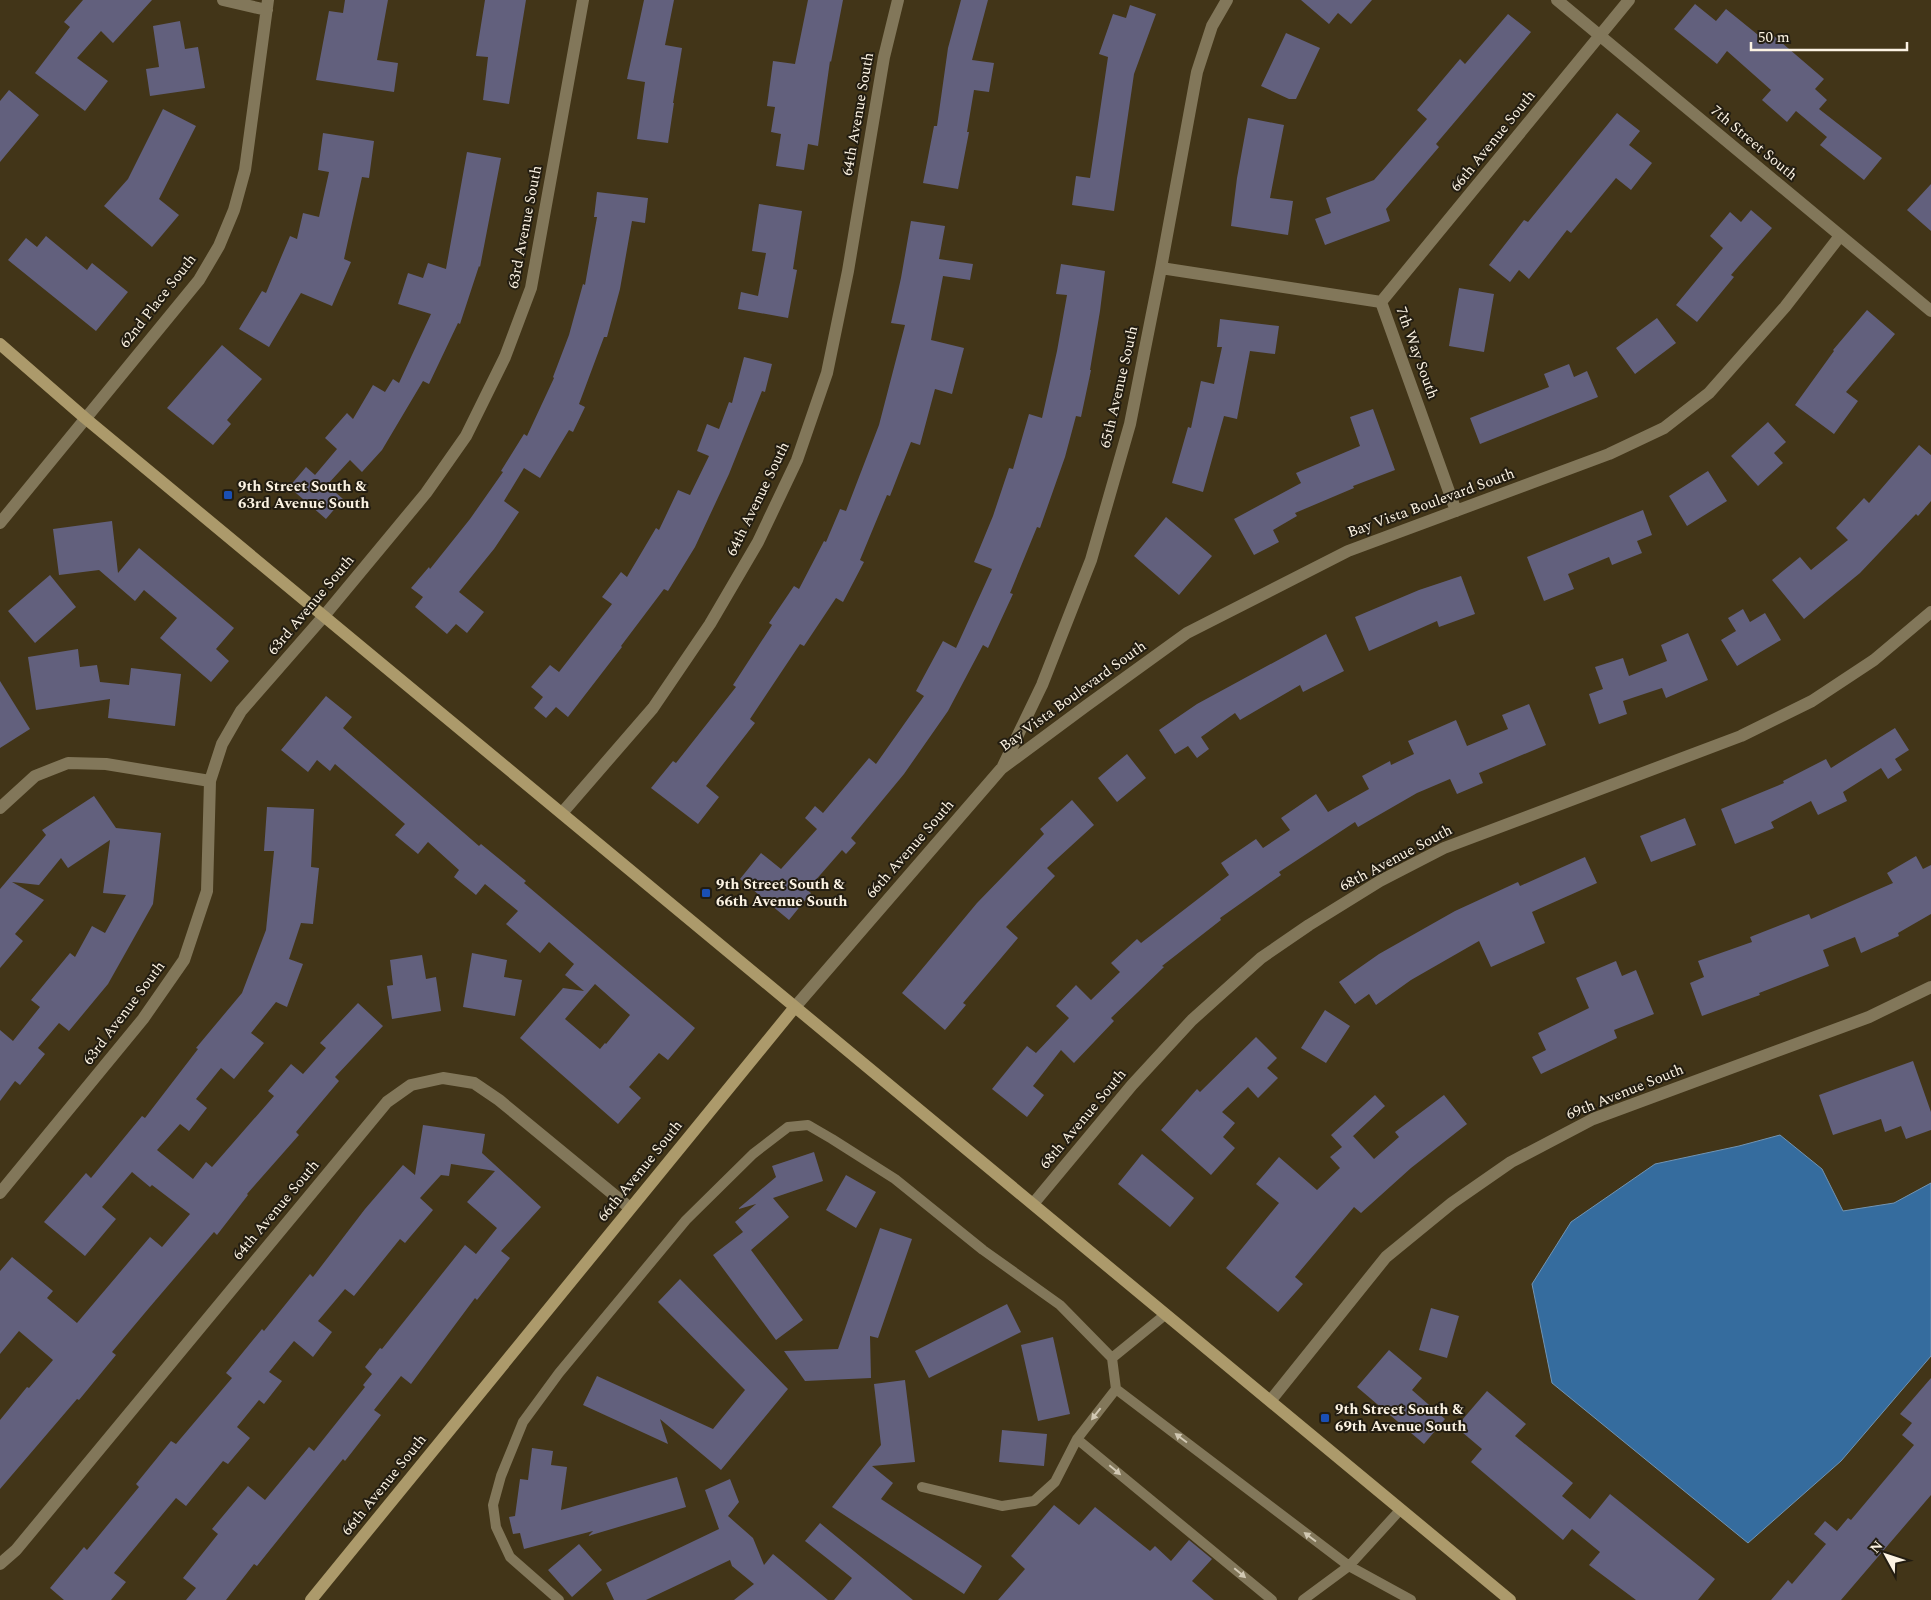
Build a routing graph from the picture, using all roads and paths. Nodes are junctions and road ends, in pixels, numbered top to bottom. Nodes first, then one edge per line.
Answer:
1 (222, 0) edge
2 (583, 0) edge
3 (898, 0) edge
4 (1227, 0) edge
5 (1557, 0) edge
6 (1629, 0) edge
7 (267, 5) edge
8 (1600, 35) junction
9 (1840, 236) junction
10 (1161, 268) junction
11 (1381, 302) junction
12 (1931, 311) edge
13 (0, 344) edge
14 (86, 418) junction
15 (1456, 511) junction
16 (0, 523) edge
17 (1931, 612) edge
18 (324, 616) junction
19 (1001, 769) junction
20 (210, 781) junction
21 (0, 808) edge
22 (562, 813) junction
23 (1931, 986) edge
24 (795, 1007) junction
25 (0, 1193) edge
26 (1033, 1204) junction
27 (630, 1208) junction
28 (1166, 1314) junction
29 (1112, 1358) junction
30 (1116, 1389) junction
31 (1271, 1400) junction
32 (1077, 1439) junction
33 (922, 1487) dead end
34 (1401, 1509) junction
35 (0, 1564) edge
36 (1349, 1566) junction
37 (312, 1600) edge
38 (559, 1600) edge
39 (1272, 1600) edge
40 (1303, 1600) edge
41 (1411, 1600) edge
42 (1510, 1600) edge

1 - 7 street
2 - 18 street, 63rd Avenue South
3 - 22 street, 64th Avenue South
4 - 10 street, 65th Avenue South
5 - 8 street, 7th Street South
6 - 8 street, 66th Avenue South
7 - 14 street, 62nd Place South
8 - 9 street, 7th Street South
8 - 11 street, 66th Avenue South
9 - 12 street, 7th Street South
9 - 15 street, Bay Vista Boulevard South
10 - 11 street, 7th Way South
10 - 19 street, 65th Avenue South
11 - 15 street, 7th Way South
13 - 14 street
14 - 16 street, 62nd Place South
14 - 18 street
15 - 19 street, Bay Vista Boulevard South
17 - 26 street, 68th Avenue South
18 - 20 street, 63rd Avenue South
18 - 22 street
19 - 24 street, 66th Avenue South
20 - 21 street
20 - 25 street, 63rd Avenue South
22 - 24 street
23 - 31 street, 69th Avenue South
24 - 26 street
24 - 27 street, 66th Avenue South
26 - 28 street
27 - 35 street, 64th Avenue South
27 - 37 street, 66th Avenue South
28 - 29 lane
28 - 31 street
29 - 30 lane
29 - 38 lane
30 -> 32 lane
36 -> 30 lane
31 - 34 street
32 - 33 lane
32 -> 39 lane
34 - 36 lane
34 - 42 street
36 - 40 lane
36 - 41 lane

